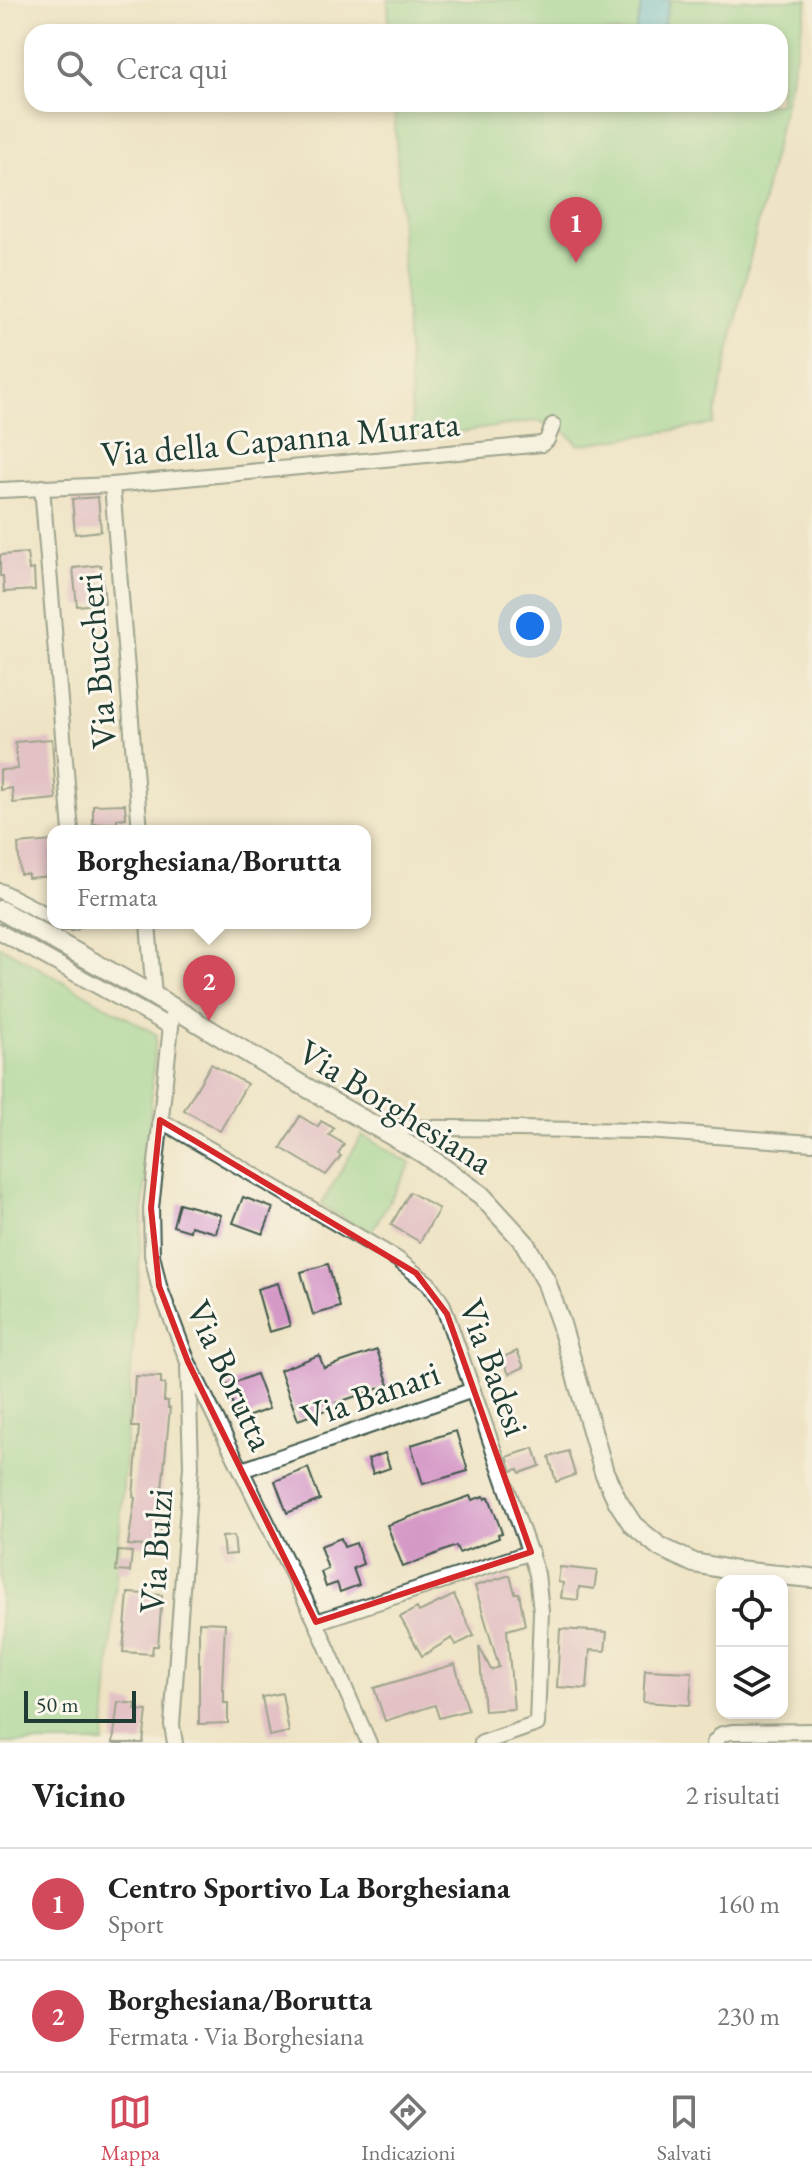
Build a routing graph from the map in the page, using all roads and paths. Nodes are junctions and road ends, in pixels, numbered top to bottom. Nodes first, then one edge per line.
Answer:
1 (553, 425) dead end
2 (112, 485) junction
3 (42, 487) junction
4 (0, 490) edge
5 (70, 825) edge
6 (140, 825) edge
7 (0, 891) edge
8 (0, 910) edge
9 (47, 915) edge
10 (148, 929) edge
11 (0, 932) edge
12 (154, 996) junction
13 (172, 1018) junction
14 (160, 1120) junction
15 (375, 1127) junction
16 (812, 1143) edge
17 (188, 1362) junction
18 (473, 1390) junction
19 (242, 1470) junction
20 (531, 1552) junction
21 (812, 1578) edge
22 (316, 1622) junction
23 (812, 1731) edge
24 (175, 1743) edge
25 (369, 1743) edge
26 (482, 1743) edge
27 (714, 1743) edge

1 - 2 street, Via della Capanna Murata
2 - 3 street, Via della Capanna Murata
2 - 6 street, Via Buccheri
3 - 4 street, Via della Capanna Murata
3 - 5 street
7 - 9 street
8 - 12 street, Via Borghesiana
10 - 12 street
11 - 13 street, Via Borghesiana
12 - 13 street, Via Borghesiana
13 - 14 street, Via Borutta
13 - 15 street, Via Borghesiana
14 - 17 street, Via Borutta
14 - 18 street, Via Badesi
15 - 16 street
15 - 21 street, Via Borghesiana
17 - 19 street, Via Borutta
17 - 24 street, Via Bulzi
18 - 19 street, Via Banari
18 - 20 street, Via Badesi
19 - 22 street, Via Borutta
20 - 22 street
20 - 26 street, Via Badesi
22 - 25 street, Via Borutta
23 - 27 street

